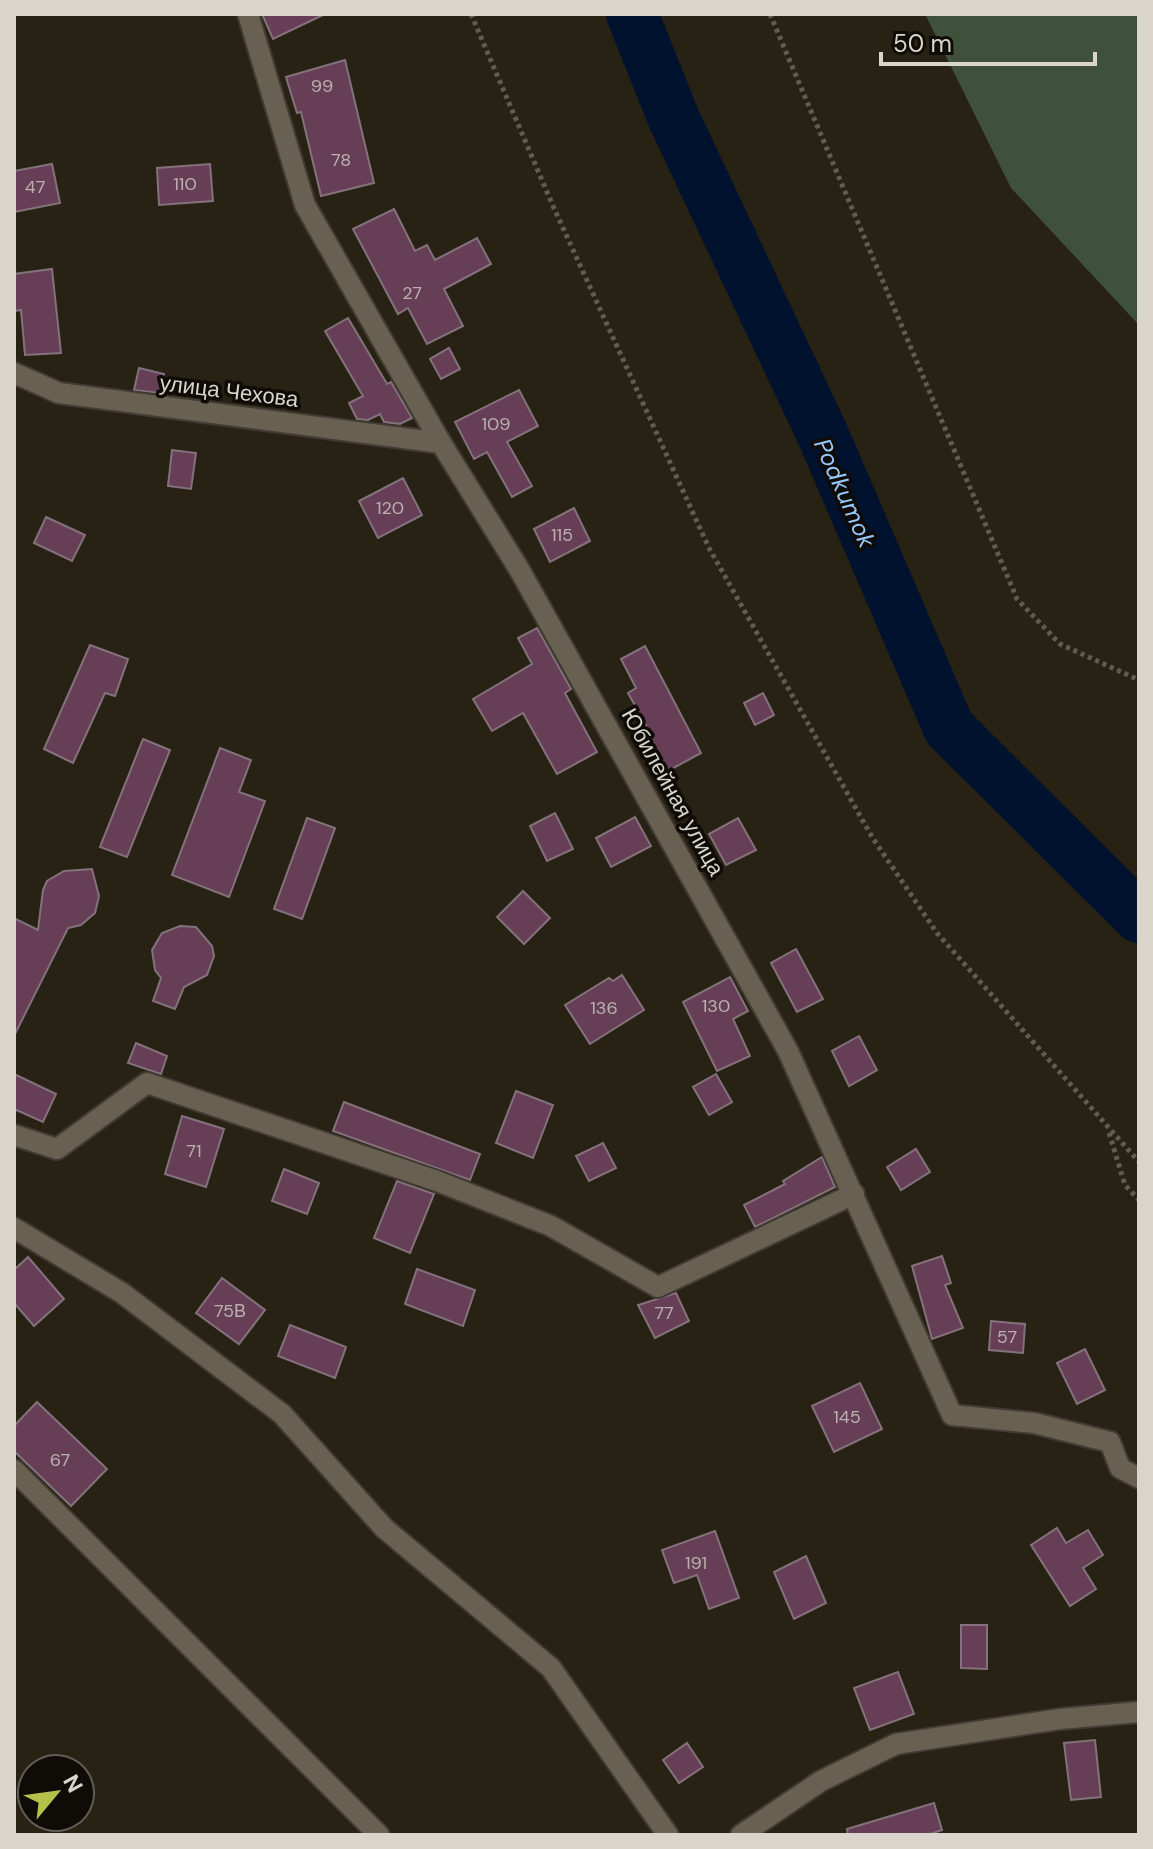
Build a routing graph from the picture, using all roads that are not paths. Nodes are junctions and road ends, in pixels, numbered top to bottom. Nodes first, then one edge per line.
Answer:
1 (248, 14) edge
2 (14, 373) edge
3 (441, 443) junction
4 (14, 1135) edge
5 (854, 1194) junction
6 (14, 1228) edge
7 (14, 1470) edge
8 (1139, 1478) edge
9 (1139, 1712) edge
10 (379, 1835) edge
11 (668, 1835) edge
12 (741, 1835) edge

1 - 3 street, Юбилейная улица
2 - 3 street, улица Чехова
3 - 5 street, Юбилейная улица
4 - 5 street
5 - 8 street, Юбилейная улица
6 - 11 street
7 - 10 street
9 - 12 street

